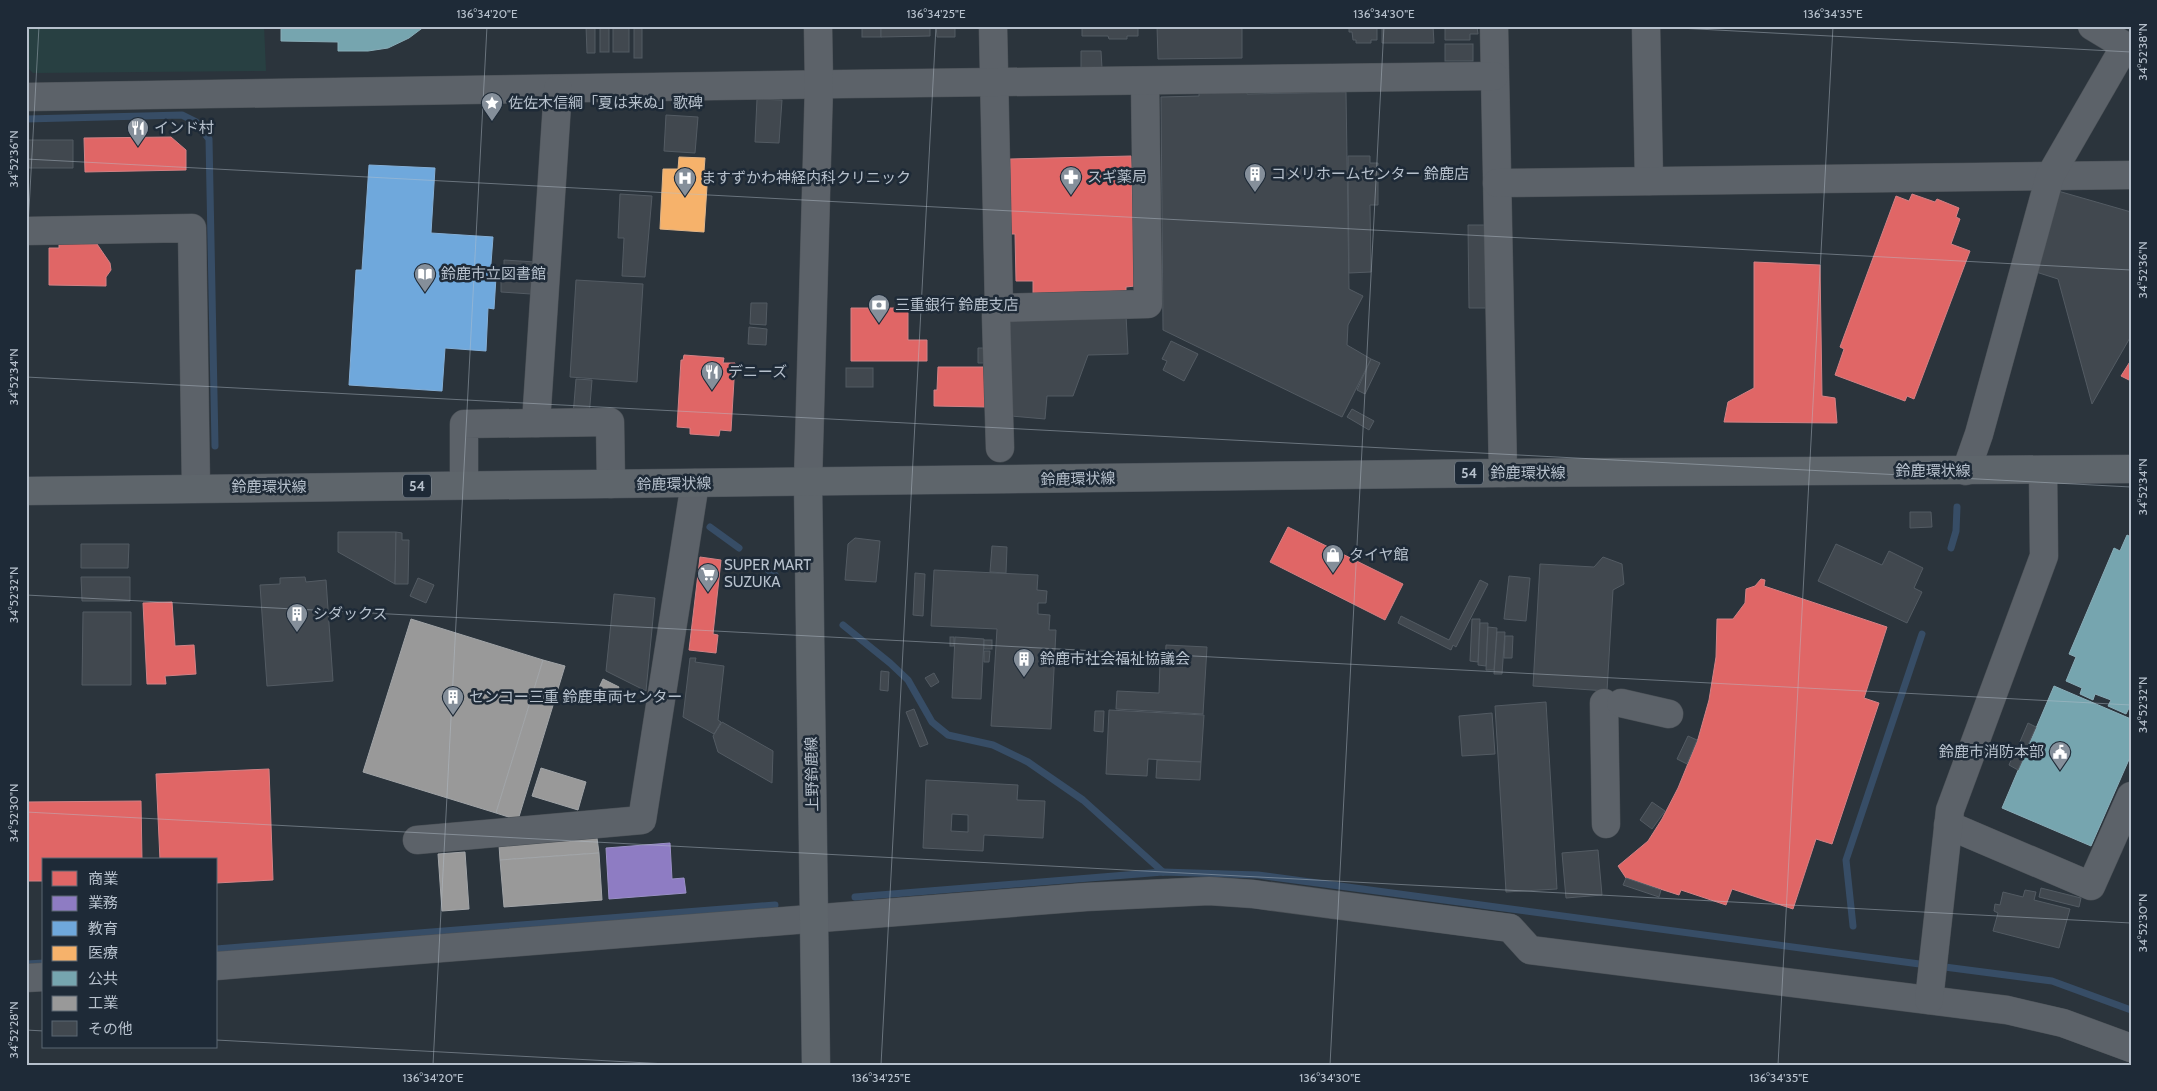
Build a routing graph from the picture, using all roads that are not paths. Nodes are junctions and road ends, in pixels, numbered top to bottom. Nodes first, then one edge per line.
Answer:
1 (818, 26) edge
2 (993, 26) edge
3 (1494, 26) edge
4 (1646, 26) edge
5 (2092, 26) edge
6 (1494, 76) junction
7 (1145, 81) junction
8 (994, 82) junction
9 (819, 85) junction
10 (558, 89) junction
11 (26, 97) edge
12 (2131, 175) edge
13 (2050, 176) junction
14 (1649, 181) junction
15 (1497, 183) junction
16 (26, 231) edge
17 (998, 308) junction
18 (536, 423) junction
19 (1000, 448) dead end
20 (2131, 469) edge
21 (1966, 470) junction
22 (2044, 470) junction
23 (1503, 473) junction
24 (808, 482) junction
25 (695, 483) junction
26 (611, 484) junction
27 (464, 485) junction
28 (196, 488) junction
29 (26, 491) edge
30 (1669, 714) dead end
31 (2131, 796) edge
32 (1606, 824) dead end
33 (1948, 825) junction
34 (417, 840) dead end
35 (815, 918) junction
36 (218, 966) edge
37 (42, 977) edge
38 (26, 978) edge
39 (1930, 989) junction
40 (2131, 1048) edge
41 (816, 1065) edge

1 - 9 street
2 - 8 street
3 - 6 street
4 - 14 street
5 - 13 street
6 - 7 street
6 - 15 street
7 - 8 street
7 - 17 street
8 - 9 street
8 - 17 street
9 - 10 street
9 - 24 street
10 - 11 street
10 - 18 street
12 - 13 street
13 - 14 street
13 - 21 street
14 - 15 street
15 - 23 street
16 - 28 street
17 - 19 street
18 - 26 street
18 - 27 street
20 - 22 main road, 鈴鹿環状線 / 54
21 - 22 main road, 鈴鹿環状線 / 54
21 - 23 main road, 鈴鹿環状線 / 54
22 - 33 street
23 - 24 main road, 鈴鹿環状線 / 54
24 - 25 main road, 鈴鹿環状線 / 54
24 - 35 main road, 上野鈴鹿線
25 - 26 main road, 鈴鹿環状線 / 54
25 - 34 street
26 - 27 main road, 鈴鹿環状線 / 54
27 - 28 main road, 鈴鹿環状線 / 54
28 - 29 main road, 鈴鹿環状線 / 54
30 - 32 street
31 - 33 street
33 - 39 street
35 - 36 street
35 - 39 street
35 - 41 main road, 上野鈴鹿線
37 - 38 street
39 - 40 street

